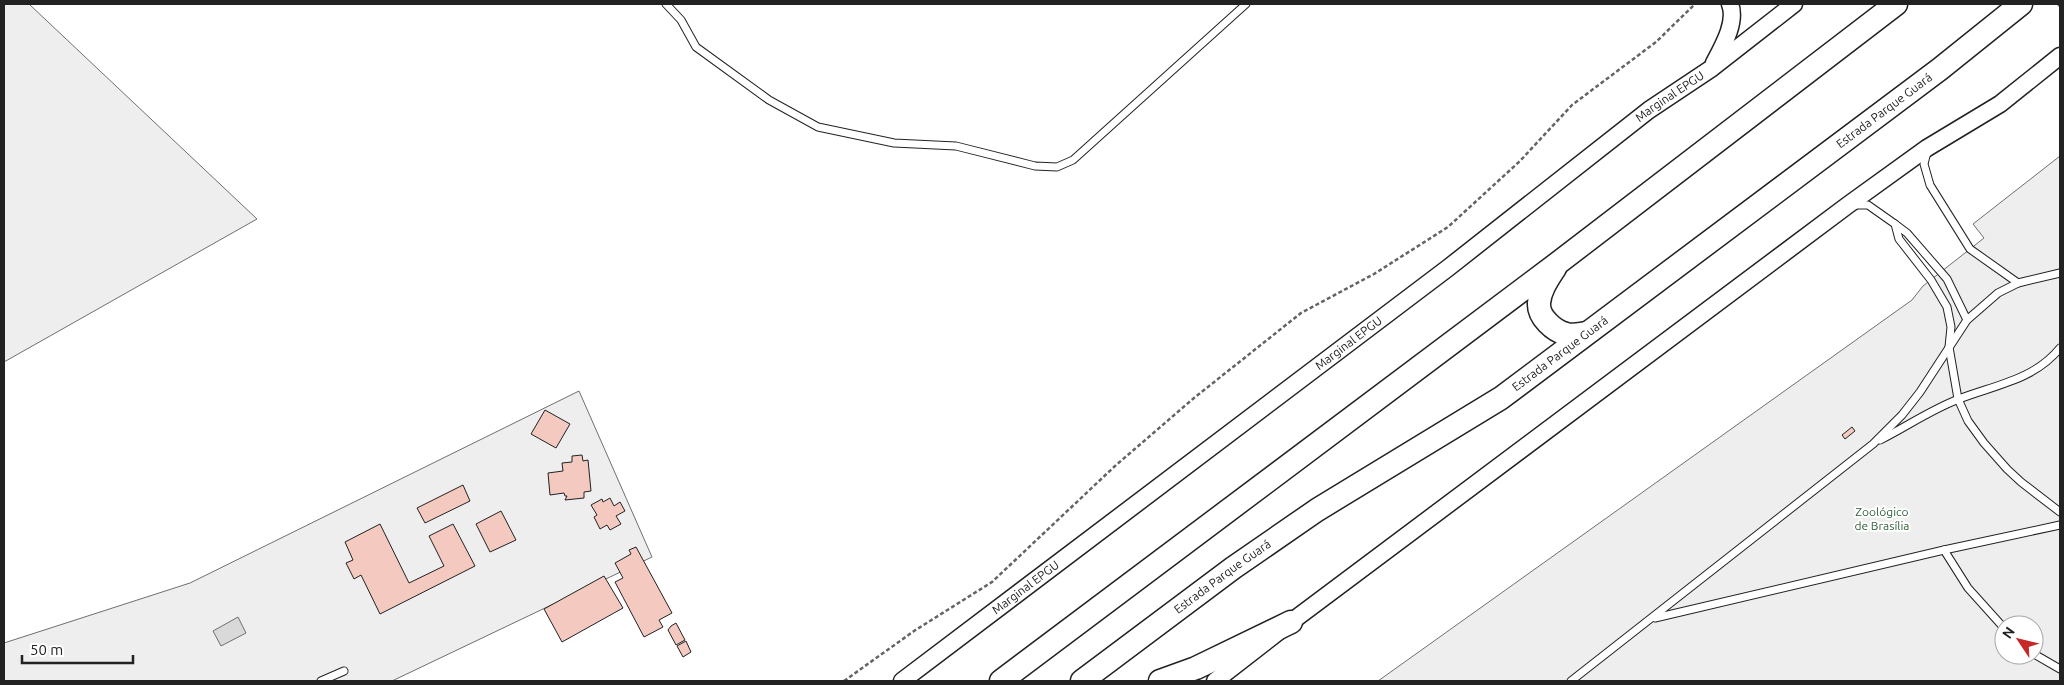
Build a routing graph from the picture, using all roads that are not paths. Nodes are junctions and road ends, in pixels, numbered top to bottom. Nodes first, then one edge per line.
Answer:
1 (666, 4) edge
2 (1246, 4) edge
3 (1730, 4) edge
4 (1794, 4) edge
5 (1896, 4) edge
6 (2021, 4) edge
7 (2060, 56) edge
8 (1712, 68) junction
9 (1927, 148) junction
10 (1848, 204) junction
11 (1895, 224) junction
12 (1558, 262) junction
13 (2060, 272) edge
14 (2018, 282) junction
15 (1967, 320) junction
16 (1586, 333) junction
17 (1949, 347) junction
18 (2060, 348) edge
19 (1958, 399) junction
20 (1873, 444) junction
21 (2060, 512) edge
22 (2060, 525) edge
23 (1944, 550) junction
24 (1994, 617) edge
25 (1652, 618) junction
26 (1292, 622) junction
27 (2044, 660) edge
28 (2060, 669) edge
29 (344, 671) dead end
30 (320, 681) edge
31 (902, 681) edge
32 (1001, 681) edge
33 (1082, 681) edge
34 (1160, 681) edge
35 (1215, 681) edge
36 (1571, 681) edge

1 - 2 lane
3 - 8 street
4 - 8 street, Marginal EPGU
5 - 12 highway
6 - 16 highway, Estrada Parque Guará
7 - 9 street
8 - 31 street, Marginal EPGU
9 - 10 street
9 - 14 lane
10 - 11 lane
10 - 26 street
11 - 15 lane
11 - 17 lane
12 - 16 highway
12 - 32 highway
13 - 14 lane
14 - 15 lane
15 - 17 lane
16 - 33 highway, Estrada Parque Guará
17 - 19 lane
17 - 20 lane
18 - 19 lane
19 - 20 lane
19 - 21 lane
20 - 25 lane
22 - 23 lane
23 - 24 lane
23 - 25 lane
25 - 36 lane
26 - 34 highway
26 - 35 street
27 - 28 lane
29 - 30 lane

